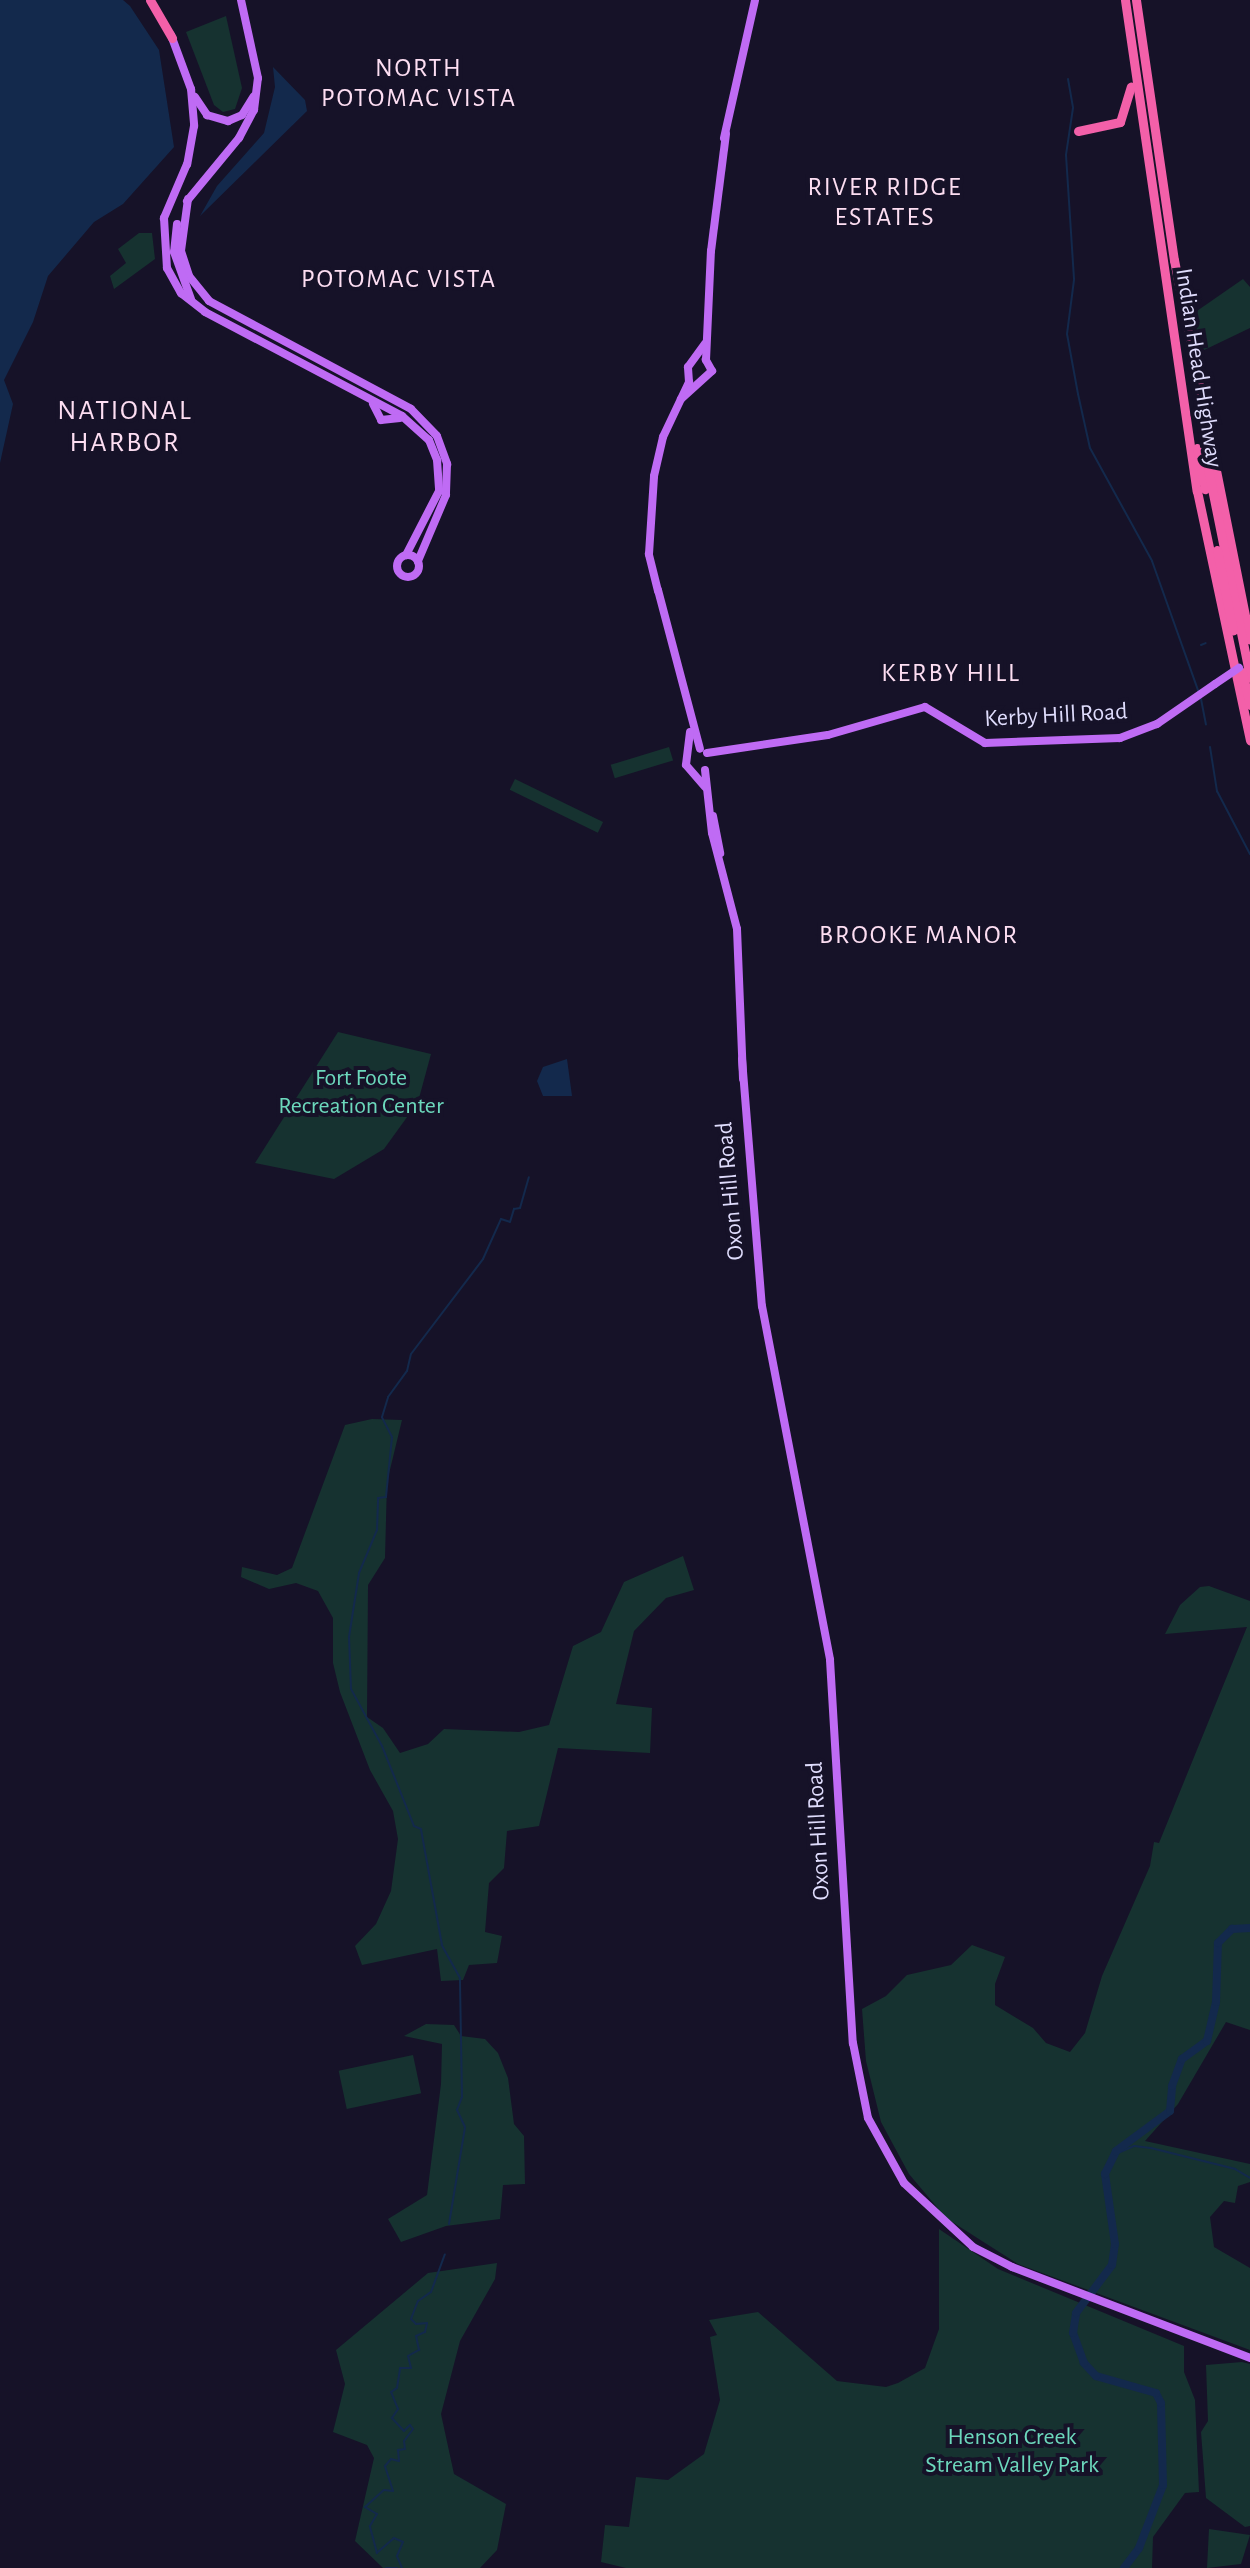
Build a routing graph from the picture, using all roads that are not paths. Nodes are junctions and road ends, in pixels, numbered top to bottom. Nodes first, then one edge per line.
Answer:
1 (153, 0) edge
2 (243, 0) edge
3 (755, 0) edge
4 (1125, 0) edge
5 (1136, 0) edge
6 (172, 38) joint
7 (1132, 59) junction
8 (258, 88) junction
9 (191, 89) junction
10 (1078, 131) dead end
11 (188, 199) junction
12 (191, 299) junction
13 (707, 339) junction
14 (695, 359) junction
15 (706, 360) junction
16 (1193, 366) junction
17 (314, 370) junction
18 (689, 377) junction
19 (700, 382) junction
20 (358, 384) junction
21 (681, 399) junction
22 (1186, 415) junction
23 (406, 555) junction
24 (418, 561) junction
25 (1250, 639) edge
26 (1245, 663) edge
27 (1250, 678) edge
28 (1250, 705) edge
29 (690, 724) junction
30 (1250, 740) edge
31 (688, 753) junction
32 (705, 758) junction
33 (692, 771) junction
34 (705, 787) junction
35 (1250, 2358) edge

1 - 6 highway
2 - 8 main road
3 - 13 main road
4 - 7 highway, Indian Head Highway
5 - 16 highway, Indian Head Highway
6 - 9 main road
7 - 10 highway
7 - 22 highway, Indian Head Highway
8 - 9 main road
8 - 11 main road
9 - 12 main road
11 - 12 main road
11 - 20 main road
12 - 17 main road
13 - 14 main road
13 - 15 main road
14 - 15 main road
14 - 18 main road
15 - 19 main road
16 - 25 highway, Indian Head Highway
16 - 26 highway
17 - 20 main road
17 - 23 main road
18 - 19 main road
18 - 21 main road
19 - 21 main road
20 - 24 main road
21 - 29 main road
22 - 26 highway
22 - 30 highway, Indian Head Highway
23 - 24 main road
23 - 24 main road
26 - 27 highway
26 - 28 highway
26 - 32 main road, Kerby Hill Road, bridge
29 - 31 main road
29 - 32 main road
31 - 32 main road
31 - 33 main road
32 - 33 main road
32 - 34 main road
33 - 34 main road
34 - 35 main road, Oxon Hill Road

